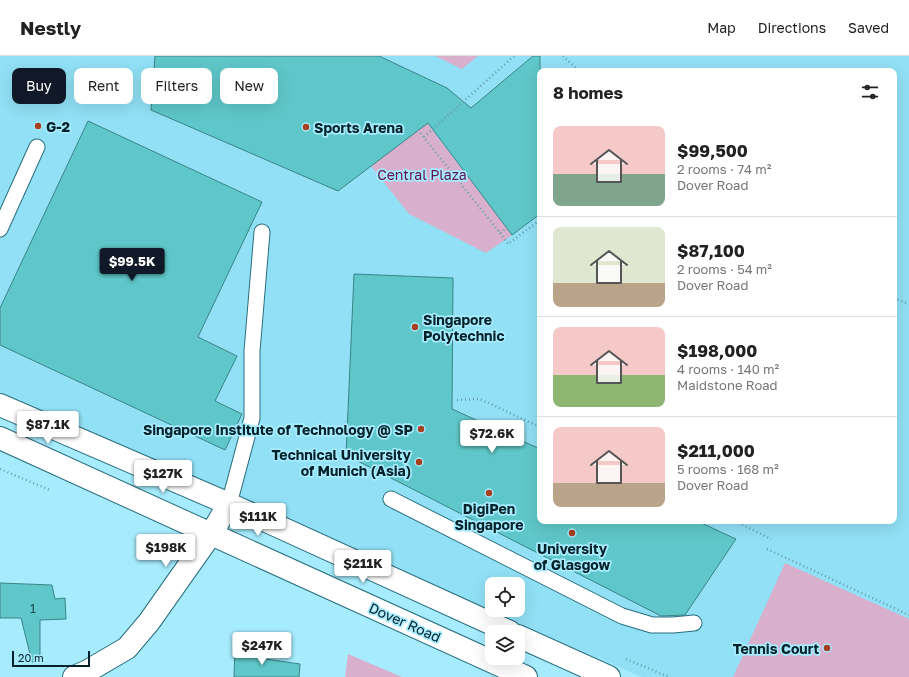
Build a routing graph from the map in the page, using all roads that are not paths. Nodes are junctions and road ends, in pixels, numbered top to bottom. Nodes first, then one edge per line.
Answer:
1 (37, 147) dead end
2 (0, 229) edge
3 (262, 232) dead end
4 (0, 405) edge
5 (0, 438) edge
6 (391, 499) dead end
7 (229, 504) junction
8 (211, 534) junction
9 (694, 623) dead end
10 (495, 625) edge
11 (525, 639) edge
12 (74, 677) edge
13 (526, 677) edge
14 (609, 677) edge

1 - 2 lane
3 - 7 lane
4 - 7 street
5 - 8 street, Dover Road
6 - 9 lane
7 - 8 street
7 - 10 street
8 - 12 street
8 - 13 street, Dover Road
11 - 14 street

